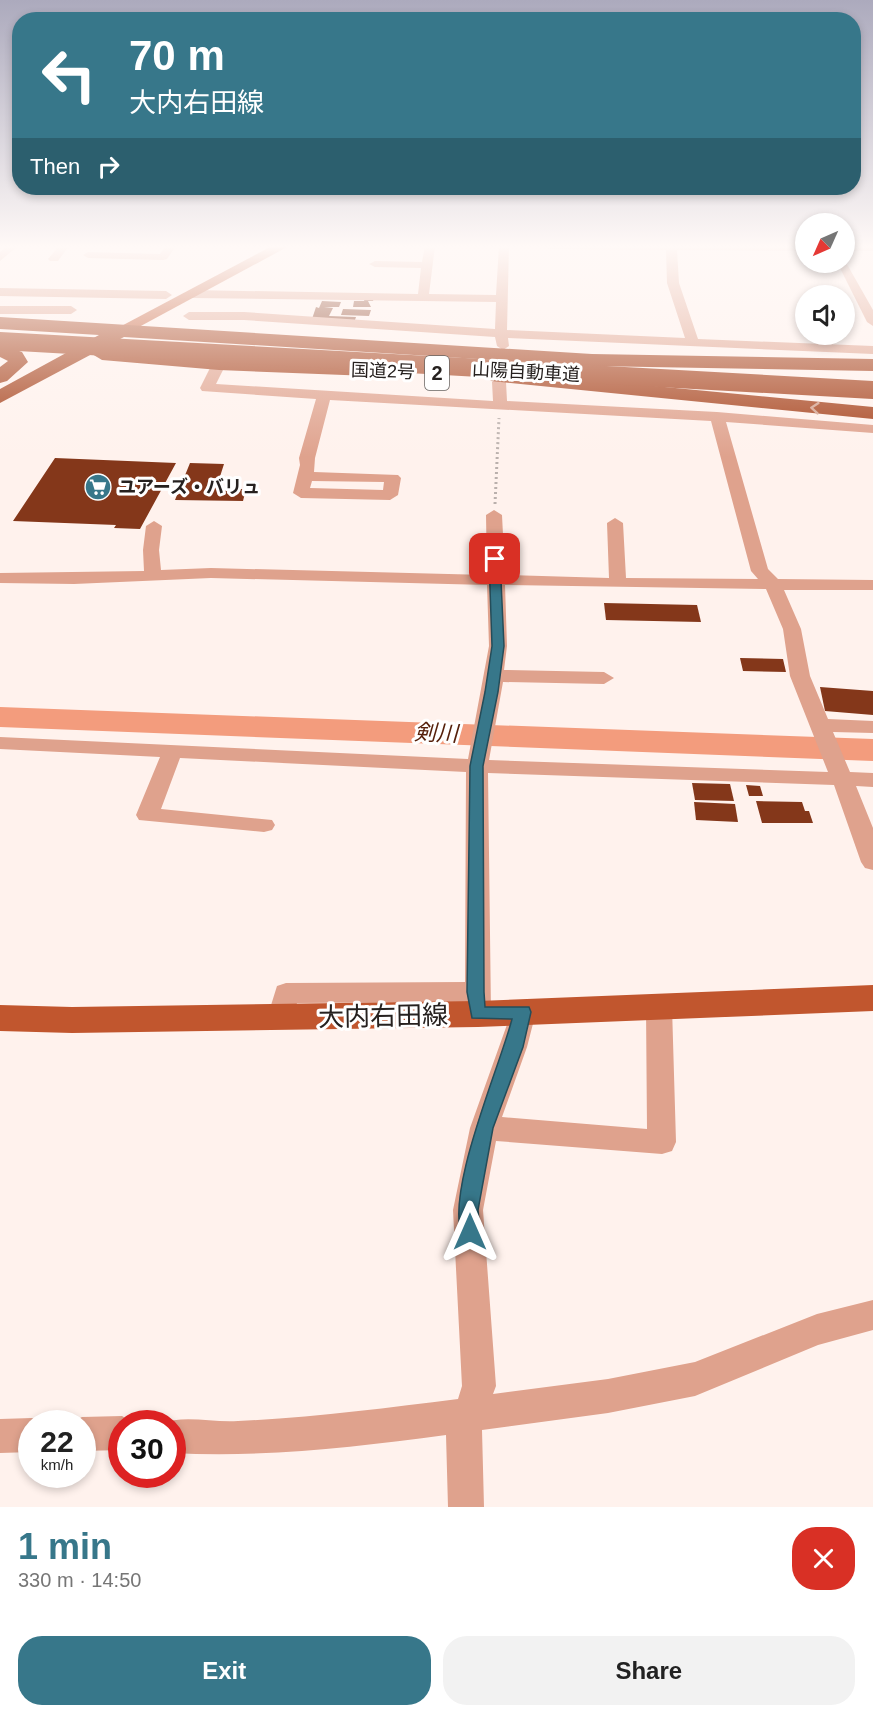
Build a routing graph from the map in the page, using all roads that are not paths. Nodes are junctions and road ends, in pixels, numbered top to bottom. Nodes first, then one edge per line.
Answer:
1 (143, 316) edge
2 (152, 316) edge
3 (161, 316) edge
4 (257, 316) edge
5 (501, 316) edge
6 (684, 316) edge
7 (274, 318) junction
8 (0, 323) edge
9 (99, 330) junction
10 (120, 331) junction
11 (0, 332) edge
12 (501, 333) junction
13 (211, 338) junction
14 (0, 341) edge
15 (693, 342) junction
16 (0, 349) edge
17 (873, 351) edge
18 (86, 352) junction
19 (505, 352) dead end
20 (60, 354) junction
21 (219, 364) junction
22 (873, 365) edge
23 (0, 376) edge
24 (499, 381) dead end
25 (873, 381) edge
26 (0, 382) edge
27 (873, 390) edge
28 (0, 397) edge
29 (324, 397) junction
30 (500, 406) junction
31 (873, 412) edge
32 (717, 416) junction
33 (873, 429) edge
34 (306, 476) junction
35 (494, 515) road end
36 (615, 524) dead end
37 (154, 526) dead end
38 (153, 575) junction
39 (0, 578) edge
40 (495, 581) junction
41 (618, 583) junction
42 (773, 584) junction
43 (873, 585) edge
44 (604, 678) dead end
45 (493, 684) junction
46 (873, 727) edge
47 (823, 729) junction
48 (0, 742) edge
49 (172, 750) junction
50 (477, 766) junction
51 (840, 776) junction
52 (873, 780) edge
53 (264, 825) dead end
54 (873, 862) edge
55 (873, 998) edge
56 (477, 1003) junction
57 (659, 1007) junction
58 (523, 1012) junction
59 (0, 1018) edge
60 (484, 1128) junction
61 (873, 1315) edge
62 (469, 1415) junction
63 (18, 1435) edge
64 (0, 1436) edge
65 (186, 1437) edge
66 (466, 1507) edge

1 - 9 main road
2 - 10 main road
3 - 13 main road
4 - 7 street
5 - 12 street
6 - 15 street
7 - 12 street
7 - 13 street
8 - 9 highway, 国道2号 / 2
9 - 10 highway, 国道2号 / 2
9 - 20 highway
10 - 13 highway, 国道2号 / 2
10 - 18 highway
11 - 20 highway
11 - 25 highway, 山陽自動車道
12 - 15 street
12 - 19 street
13 - 22 highway, 国道2号 / 2
14 - 27 highway, 山陽自動車道, bridge
15 - 17 street
16 - 20 highway, 国道2号 / 2
16 - 23 highway
18 - 20 highway, 国道2号 / 2
18 - 21 highway, 国道2号 / 2
20 - 26 highway
20 - 28 highway
21 - 29 street
31 -> 21 highway, 国道2号 / 2
24 - 30 street
29 - 30 street
29 - 34 street
30 - 32 street
32 - 33 street
32 - 42 street
34 - 34 street
35 - 40 street
36 - 41 street
37 - 38 street
38 - 39 street
38 - 40 street
40 - 41 street
40 - 45 street
41 - 42 street
42 - 43 street
42 - 47 street
44 - 45 street
45 - 50 street
46 - 47 street
47 - 51 street
48 - 49 street
49 - 50 street
49 - 53 street
50 - 51 street
50 - 56 street
51 - 52 street
51 - 54 street
55 - 57 main road, 大内右田線
56 - 58 main road, 大内右田線
56 - 59 main road, 大内右田線
57 - 58 main road, 大内右田線
57 - 60 street
58 - 60 street
60 - 62 street
61 - 62 street
62 - 65 street
62 - 66 street
63 - 64 street

